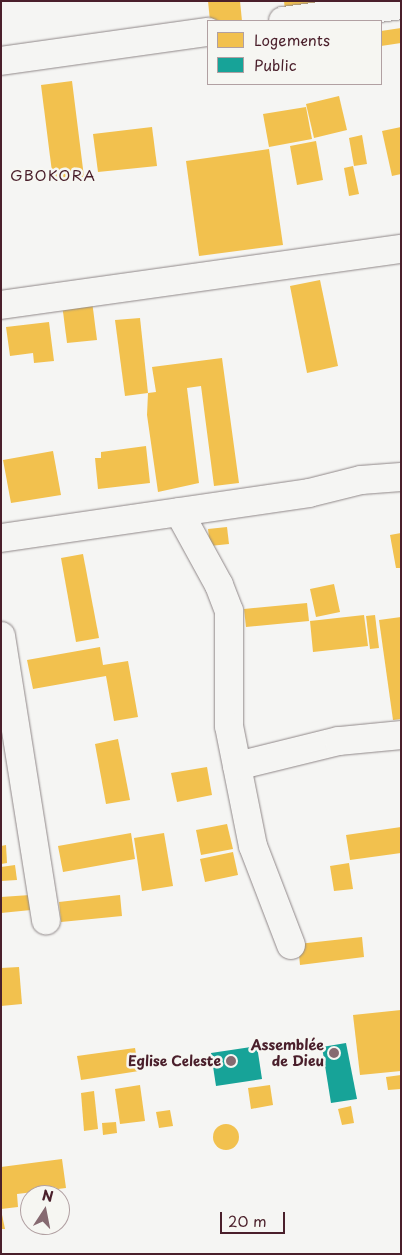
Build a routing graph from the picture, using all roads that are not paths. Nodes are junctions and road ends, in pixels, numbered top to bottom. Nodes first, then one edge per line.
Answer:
1 (401, 5) edge
2 (290, 20) edge
3 (207, 32) edge
4 (1, 61) edge
5 (401, 250) edge
6 (1, 306) edge
7 (401, 477) edge
8 (179, 512) junction
9 (1, 538) edge
10 (1, 636) edge
11 (401, 735) edge
12 (237, 766) junction
13 (46, 920) dead end
14 (291, 945) dead end

1 - 2 street
3 - 4 street
5 - 6 street
7 - 8 street
8 - 9 street
8 - 12 street
10 - 13 street
11 - 12 street
12 - 14 street

